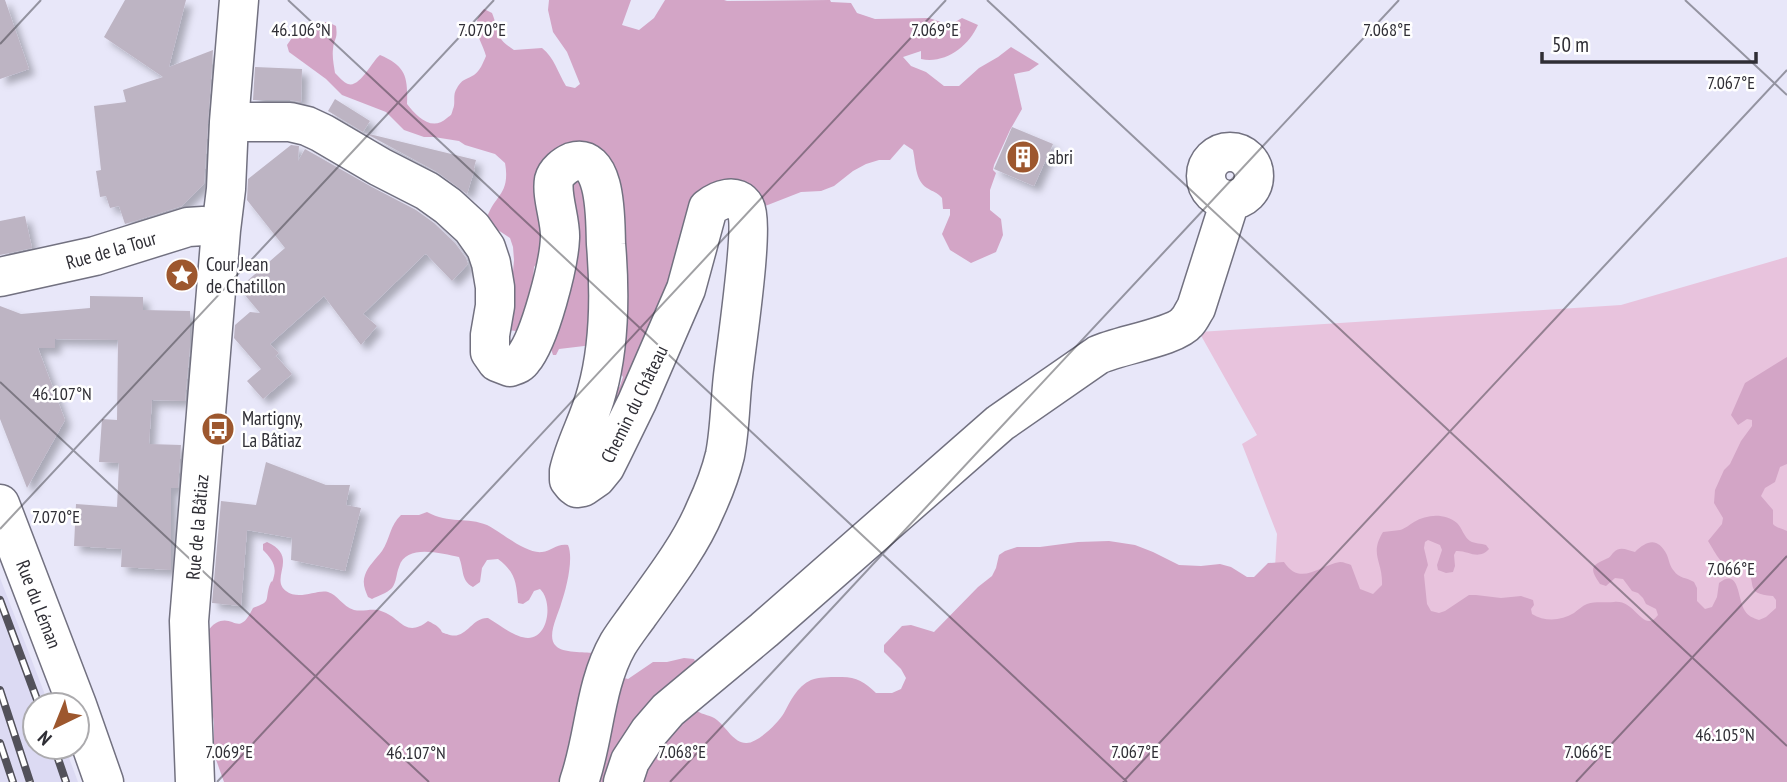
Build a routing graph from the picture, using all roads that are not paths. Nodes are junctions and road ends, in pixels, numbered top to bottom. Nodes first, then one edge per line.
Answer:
1 (239, 0) edge
2 (229, 122) junction
3 (1230, 201) dead end
4 (221, 230) junction
5 (0, 277) edge
6 (0, 504) edge
7 (72, 691) edge
8 (91, 745) edge
9 (104, 782) edge
10 (195, 782) edge
11 (579, 782) edge
12 (623, 782) edge

1 - 2 street
2 - 4 street, Rue de la Bâtiaz
2 - 11 street, Chemin du Château
3 - 12 street
4 - 5 street, Rue de la Tour
4 - 10 street, Rue de la Bâtiaz
6 - 7 street, Rue du Léman
8 - 9 street, Rue du Léman

